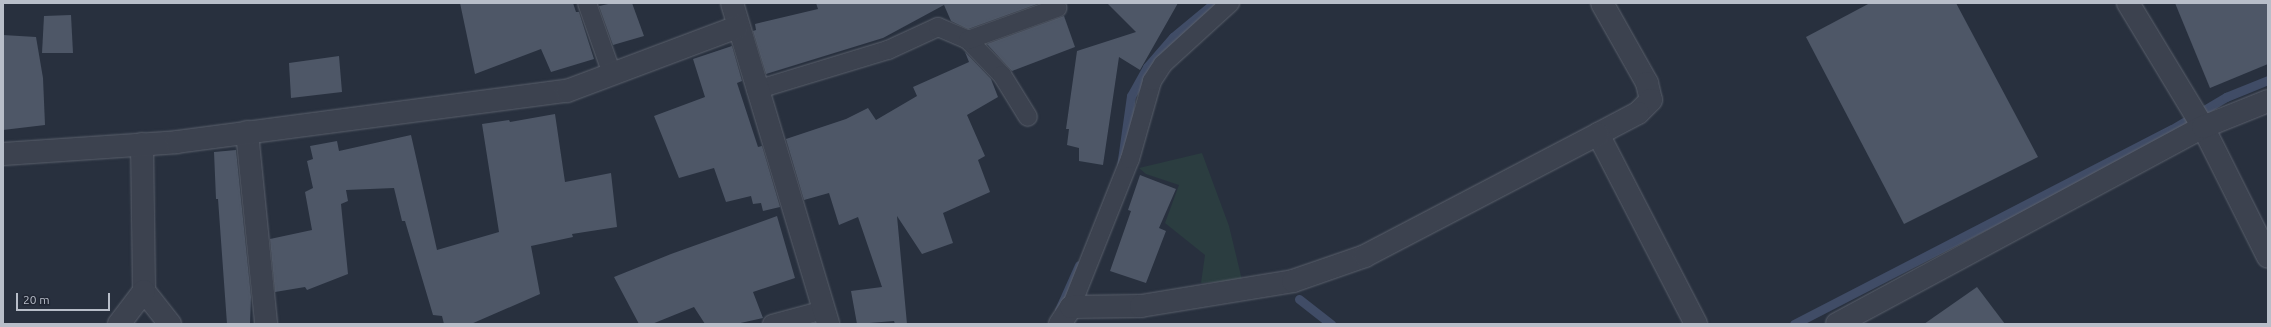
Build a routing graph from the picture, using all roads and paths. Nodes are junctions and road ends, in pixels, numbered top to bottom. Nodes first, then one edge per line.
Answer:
1 (587, 3) edge
2 (732, 3) edge
3 (1230, 3) edge
4 (1602, 3) edge
5 (2128, 3) edge
6 (1057, 8) dead end
7 (738, 27) junction
8 (968, 40) junction
9 (612, 74) junction
10 (756, 90) junction
11 (2268, 101) edge
12 (1028, 117) dead end
13 (2203, 127) junction
14 (247, 132) junction
15 (1598, 134) junction
16 (142, 144) junction
17 (3, 154) edge
18 (2268, 257) edge
19 (144, 291) junction
20 (1066, 316) edge
21 (826, 317) edge
22 (119, 324) edge
23 (170, 324) edge
24 (266, 324) edge
25 (772, 324) edge
26 (1696, 324) edge
27 (1837, 324) edge

1 - 9 lane
2 - 7 street
3 - 20 lane
4 - 15 street
5 - 13 street
6 - 8 lane
7 - 9 street
7 - 10 street
8 - 10 lane
8 - 12 lane
9 - 14 street
10 - 21 street
11 - 13 street
13 - 18 street
13 - 27 street
14 - 16 street
14 - 24 street
15 - 20 street
15 - 26 street
16 - 17 street
16 - 19 street
19 - 22 street
19 - 23 street
21 - 25 lane

